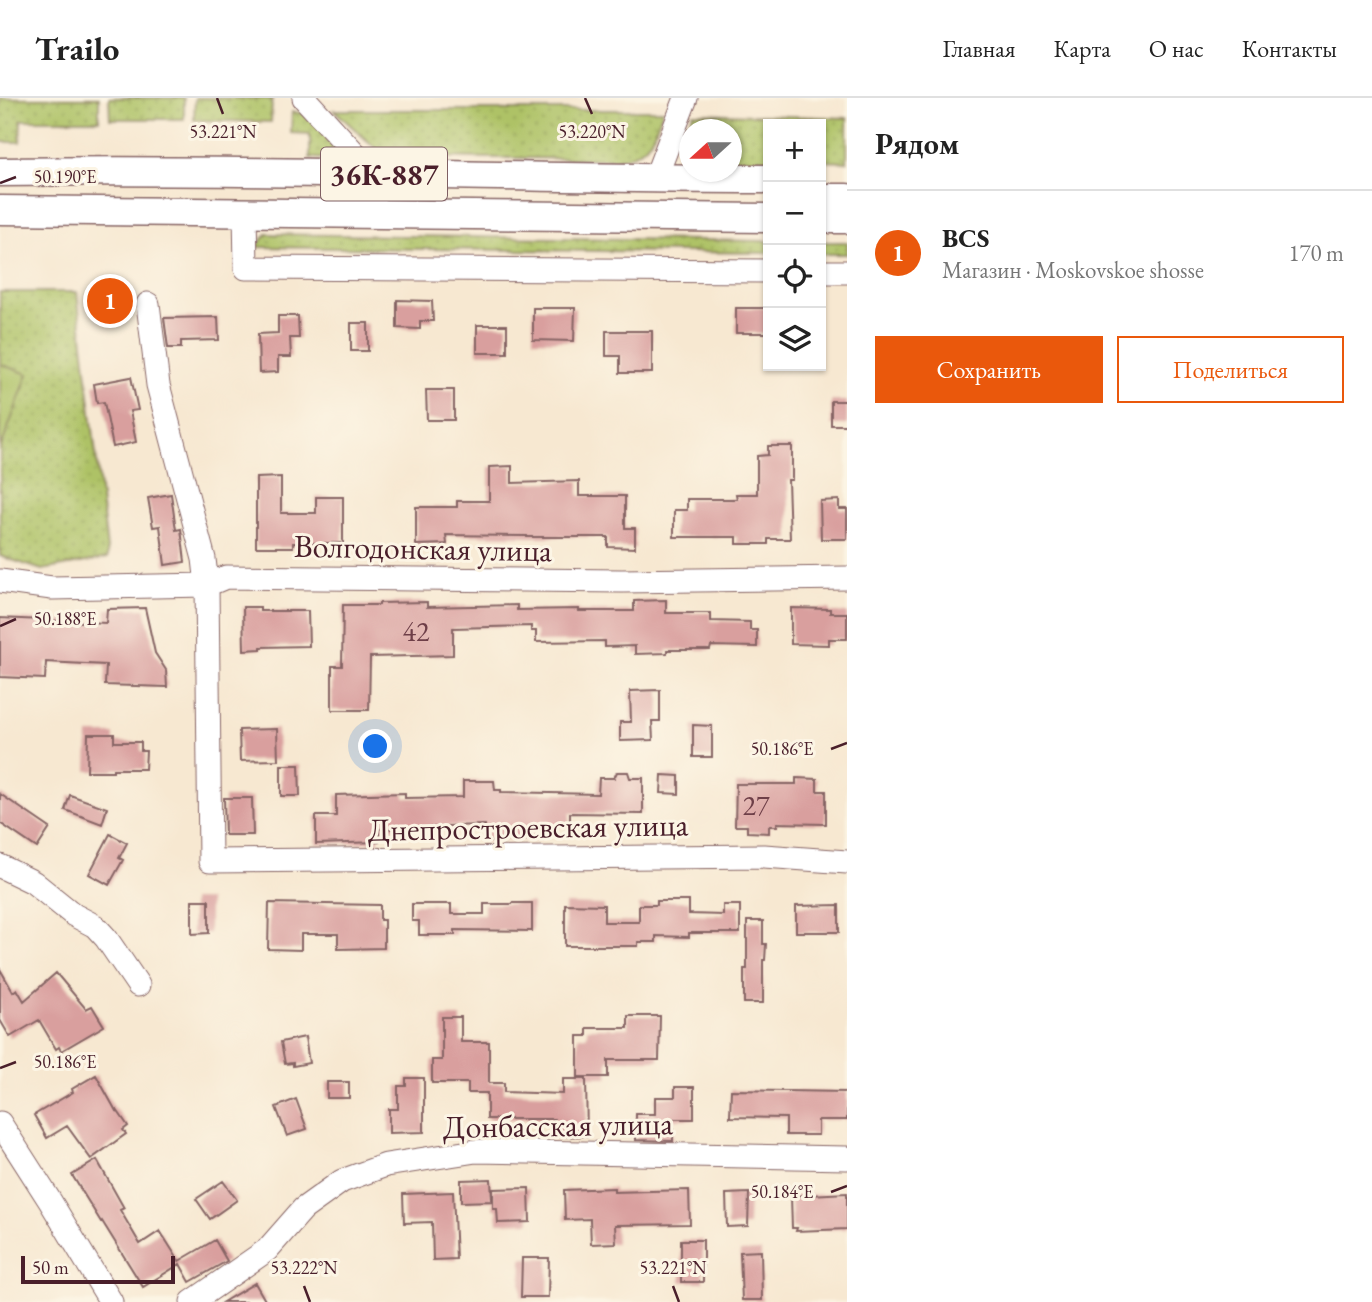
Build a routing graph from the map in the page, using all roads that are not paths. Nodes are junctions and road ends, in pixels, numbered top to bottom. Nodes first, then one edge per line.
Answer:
1 (304, 98) edge
2 (686, 98) edge
3 (0, 172) edge
4 (373, 173) junction
5 (847, 178) edge
6 (655, 179) junction
7 (763, 179) edge
8 (826, 179) edge
9 (0, 191) edge
10 (763, 197) edge
11 (826, 198) edge
12 (847, 198) edge
13 (0, 210) edge
14 (245, 211) junction
15 (763, 218) edge
16 (826, 219) edge
17 (847, 219) edge
18 (763, 271) edge
19 (826, 272) edge
20 (847, 272) edge
21 (148, 304) dead end
22 (847, 578) edge
23 (0, 581) edge
24 (207, 585) junction
25 (847, 862) edge
26 (0, 866) edge
27 (138, 985) dead end
28 (0, 1123) edge
29 (847, 1158) edge
30 (111, 1302) edge
31 (192, 1302) edge

1 - 4 street
2 - 6 street
3 - 4 main road, 36К-887
4 - 6 main road, 36К-887
5 - 8 main road
6 - 7 main road, 36К-887
9 - 10 main road, 36К-887
11 - 12 main road
13 - 14 main road, 36К-887
14 - 15 main road, 36К-887
14 - 18 street
16 - 17 main road
19 - 20 street
21 - 24 street
22 - 24 street, Волгодонская улица
23 - 24 street, Волгодонская улица
24 - 25 street, Днепростроевская улица
26 - 27 street
28 - 30 street
29 - 31 street, Донбасская улица

